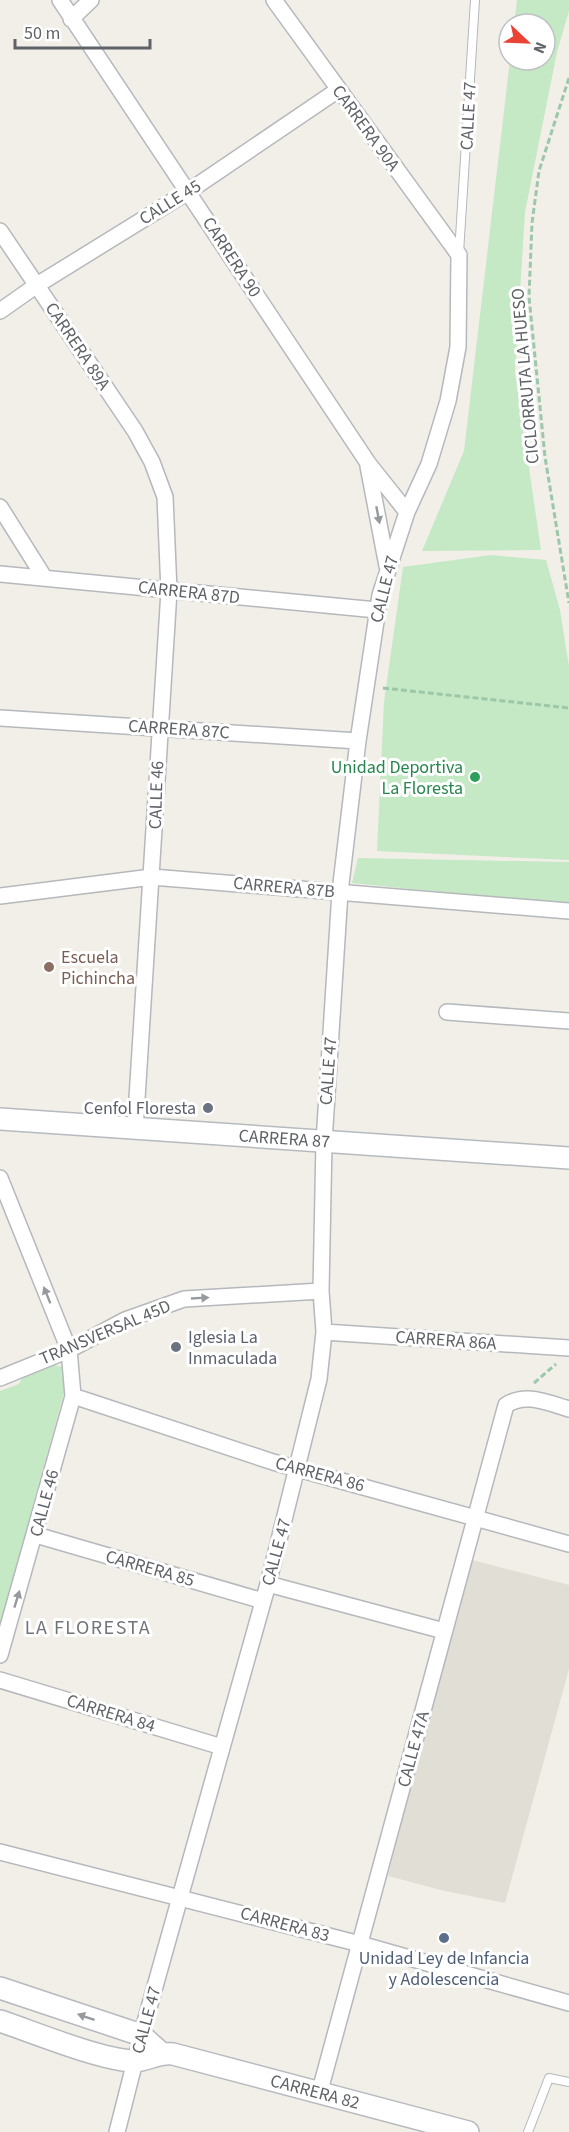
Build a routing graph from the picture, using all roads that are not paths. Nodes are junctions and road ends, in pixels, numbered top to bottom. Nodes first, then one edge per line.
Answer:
1 (60, 0) edge
2 (91, 0) edge
3 (274, 0) edge
4 (474, 0) edge
5 (71, 19) junction
6 (338, 90) junction
7 (189, 191) junction
8 (0, 231) edge
9 (459, 255) junction
10 (37, 285) junction
11 (0, 311) edge
12 (152, 462) joint
13 (368, 463) junction
14 (0, 507) edge
15 (407, 512) junction
16 (387, 567) junction
17 (0, 574) edge
18 (44, 577) junction
19 (169, 591) junction
20 (377, 610) junction
21 (0, 718) edge
22 (158, 727) junction
23 (358, 741) junction
24 (152, 877) junction
25 (340, 892) junction
26 (0, 896) edge
27 (569, 911) edge
28 (447, 1012) dead end
29 (569, 1021) edge
30 (0, 1119) edge
31 (135, 1130) junction
32 (324, 1142) junction
33 (569, 1158) edge
34 (0, 1178) edge
35 (321, 1291) junction
36 (324, 1332) junction
37 (569, 1348) edge
38 (69, 1350) junction
39 (0, 1378) edge
40 (73, 1396) junction
41 (569, 1409) edge
42 (298, 1469) junction
43 (475, 1517) junction
44 (36, 1535) junction
45 (569, 1544) edge
46 (268, 1584) junction
47 (263, 1601) junction
48 (444, 1631) junction
49 (0, 1655) edge
50 (0, 1680) edge
51 (222, 1747) junction
52 (0, 1852) edge
53 (181, 1897) junction
54 (360, 1944) junction
55 (0, 1988) edge
56 (569, 2003) edge
57 (0, 2021) edge
58 (141, 2035) junction
59 (161, 2053) junction
60 (135, 2061) junction
61 (569, 2082) edge
62 (320, 2094) junction
63 (117, 2132) edge
64 (468, 2132) edge
65 (528, 2132) edge

1 - 5 street, CARRERA 90
2 - 5 street
3 - 6 street, CARRERA 90A
4 - 9 lane, CALLE 47
5 - 7 street, CARRERA 90
6 - 7 street, CALLE 45
6 - 9 street, CARRERA 90A
7 - 10 street, CALLE 45
7 - 13 street, CARRERA 90
8 - 10 street, CARRERA 89A
9 - 15 street, CALLE 47
10 - 11 street, CALLE 45
10 - 12 street, CARRERA 89A
12 - 19 street, CALLE 46
13 - 15 street, CARRERA 90
13 -> 16 street
14 - 18 street
15 - 16 street, CALLE 47
16 - 20 street, CALLE 47
17 - 18 street, CARRERA 87D
18 - 19 street, CARRERA 87D
19 - 20 street, CARRERA 87D
19 - 22 street, CALLE 46
20 - 23 street, CALLE 47
21 - 22 street, CARRERA 87C
22 - 23 street, CARRERA 87C
22 - 24 street, CALLE 46
23 - 25 street, CALLE 47
24 - 25 street, CARRERA 87B
24 - 26 street, CARRERA 87B
24 - 31 street, CALLE 46
25 - 27 street, CARRERA 87B
25 - 32 street, CALLE 47
28 - 29 street
30 - 31 street, CARRERA 87
31 - 32 street, CARRERA 87
32 - 33 street, CARRERA 87
32 - 35 street, CALLE 47
38 -> 34 street
35 - 36 street, CALLE 47
38 -> 35 street, TRANSVERSAL 45D
36 - 37 street, CARRERA 86A
36 - 42 street, CALLE 47
38 - 39 street, TRANSVERSAL 45D
38 - 40 street, CALLE 46
40 - 42 street, CARRERA 86
40 - 44 street, CALLE 46
41 - 43 street, CALLE 47A
42 - 43 street, CARRERA 86
42 - 46 street, CALLE 47
43 - 45 street, CARRERA 86
43 - 48 street, CALLE 47A
44 - 47 street, CARRERA 85
49 -> 44 street, CALLE 46
46 - 47 street, CALLE 47
46 - 48 street
47 - 51 street, CALLE 47
48 - 54 street, CALLE 47A
50 - 51 street, CARRERA 84
51 - 53 street, CALLE 47
52 - 53 street, CARRERA 83
53 - 54 street, CARRERA 83
53 - 58 street, CALLE 47
54 - 56 street, CARRERA 83
54 - 62 street, CALLE 47A
58 -> 55 street, CARRERA 82
57 - 60 street
58 - 59 street, CARRERA 82
58 - 60 street, CALLE 47
59 - 60 street
59 - 62 street, CARRERA 82
60 - 63 street, CALLE 47
61 - 65 lane
62 - 64 street, CARRERA 82

